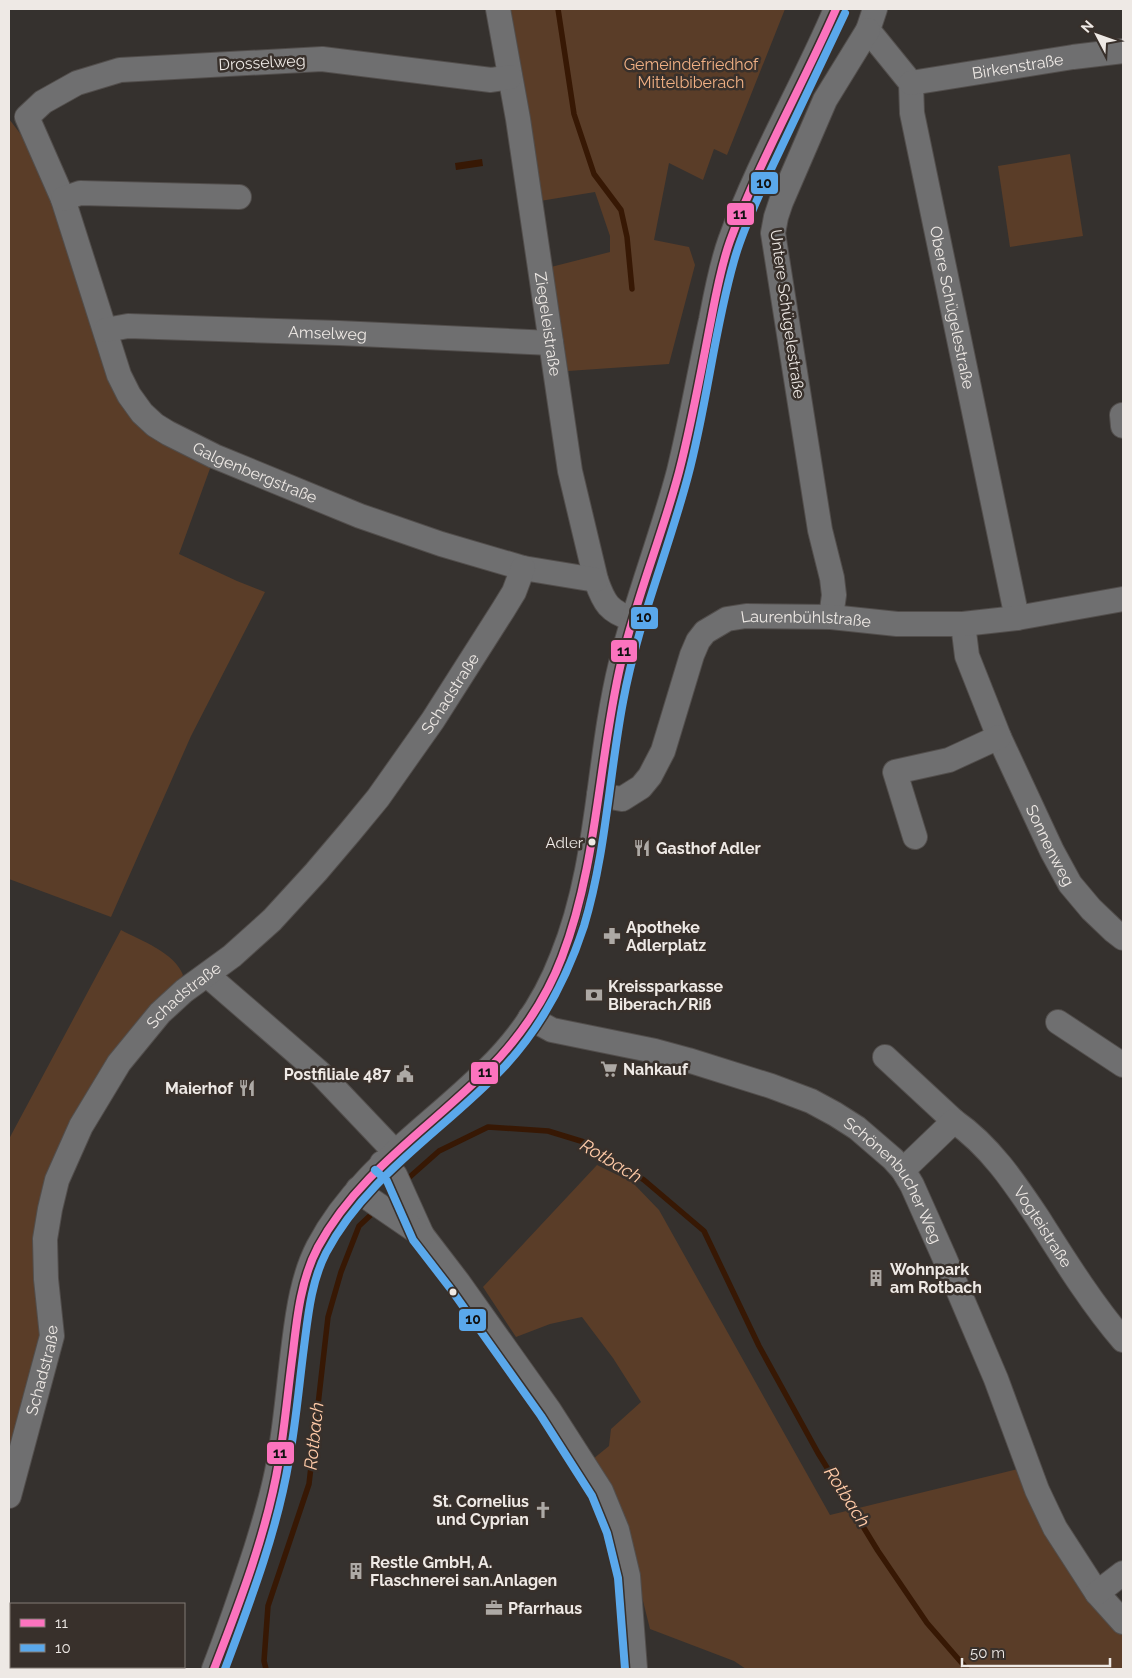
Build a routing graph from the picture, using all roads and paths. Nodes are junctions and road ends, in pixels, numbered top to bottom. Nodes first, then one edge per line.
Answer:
1 (498, 9) edge
2 (836, 9) edge
3 (872, 20) edge
4 (1123, 51) edge
5 (510, 77) junction
6 (911, 83) junction
7 (27, 117) joint
8 (240, 197) dead end
9 (63, 199) junction
10 (106, 330) junction
11 (551, 343) junction
12 (1123, 415) edge
13 (1123, 426) edge
14 (523, 568) junction
15 (596, 580) junction
16 (1123, 599) edge
17 (831, 617) junction
18 (1017, 618) junction
19 (633, 619) junction
20 (963, 624) junction
21 (999, 737) junction
22 (599, 796) junction
23 (915, 837) dead end
24 (1123, 938) edge
25 (207, 975) junction
26 (530, 1018) junction
27 (1058, 1022) dead end
28 (884, 1057) dead end
29 (1123, 1065) edge
30 (954, 1121) junction
31 (903, 1170) junction
32 (394, 1172) junction
33 (373, 1200) junction
34 (422, 1235) junction
35 (1123, 1340) edge
36 (9, 1496) edge
37 (1123, 1573) edge
38 (1096, 1593) junction
39 (1123, 1622) edge
40 (214, 1669) edge
41 (635, 1669) edge

1 - 5 street, Ziegeleistraße
2 - 19 street
3 - 6 street
3 - 17 street, Untere Schügelestraße
4 - 6 street, Birkenstraße
5 - 7 street, Drosselweg
5 - 11 street, Ziegeleistraße
6 - 18 street, Obere Schügelestraße
7 - 9 street, Galgenbergstraße
8 - 9 street
9 - 10 street, Galgenbergstraße
10 - 11 street, Amselweg
10 - 14 street, Galgenbergstraße
11 - 15 street, Ziegeleistraße
12 - 13 street
14 - 15 street, Galgenbergstraße
14 - 25 street, Schadstraße
15 - 19 street, Ziegeleistraße
16 - 18 street, Laurenbühlstraße
17 - 20 street, Laurenbühlstraße
17 - 22 street, Laurenbühlstraße
18 - 20 street, Laurenbühlstraße
19 - 22 street
20 - 21 street, Sonnenweg
21 - 23 street
21 - 24 street, Sonnenweg
22 - 26 street
25 - 32 street
25 - 36 street, Schadstraße
26 - 31 street, Schönenbucher Weg
26 - 32 street
27 - 29 street
28 - 30 street, Vogteistraße
30 - 31 street
30 - 35 street, Vogteistraße
31 - 38 street, Schönenbucher Weg
32 - 33 street
32 - 34 street
33 - 34 street
33 - 40 street
34 - 41 street
37 - 38 street
38 - 39 street, Schönenbucher Weg

